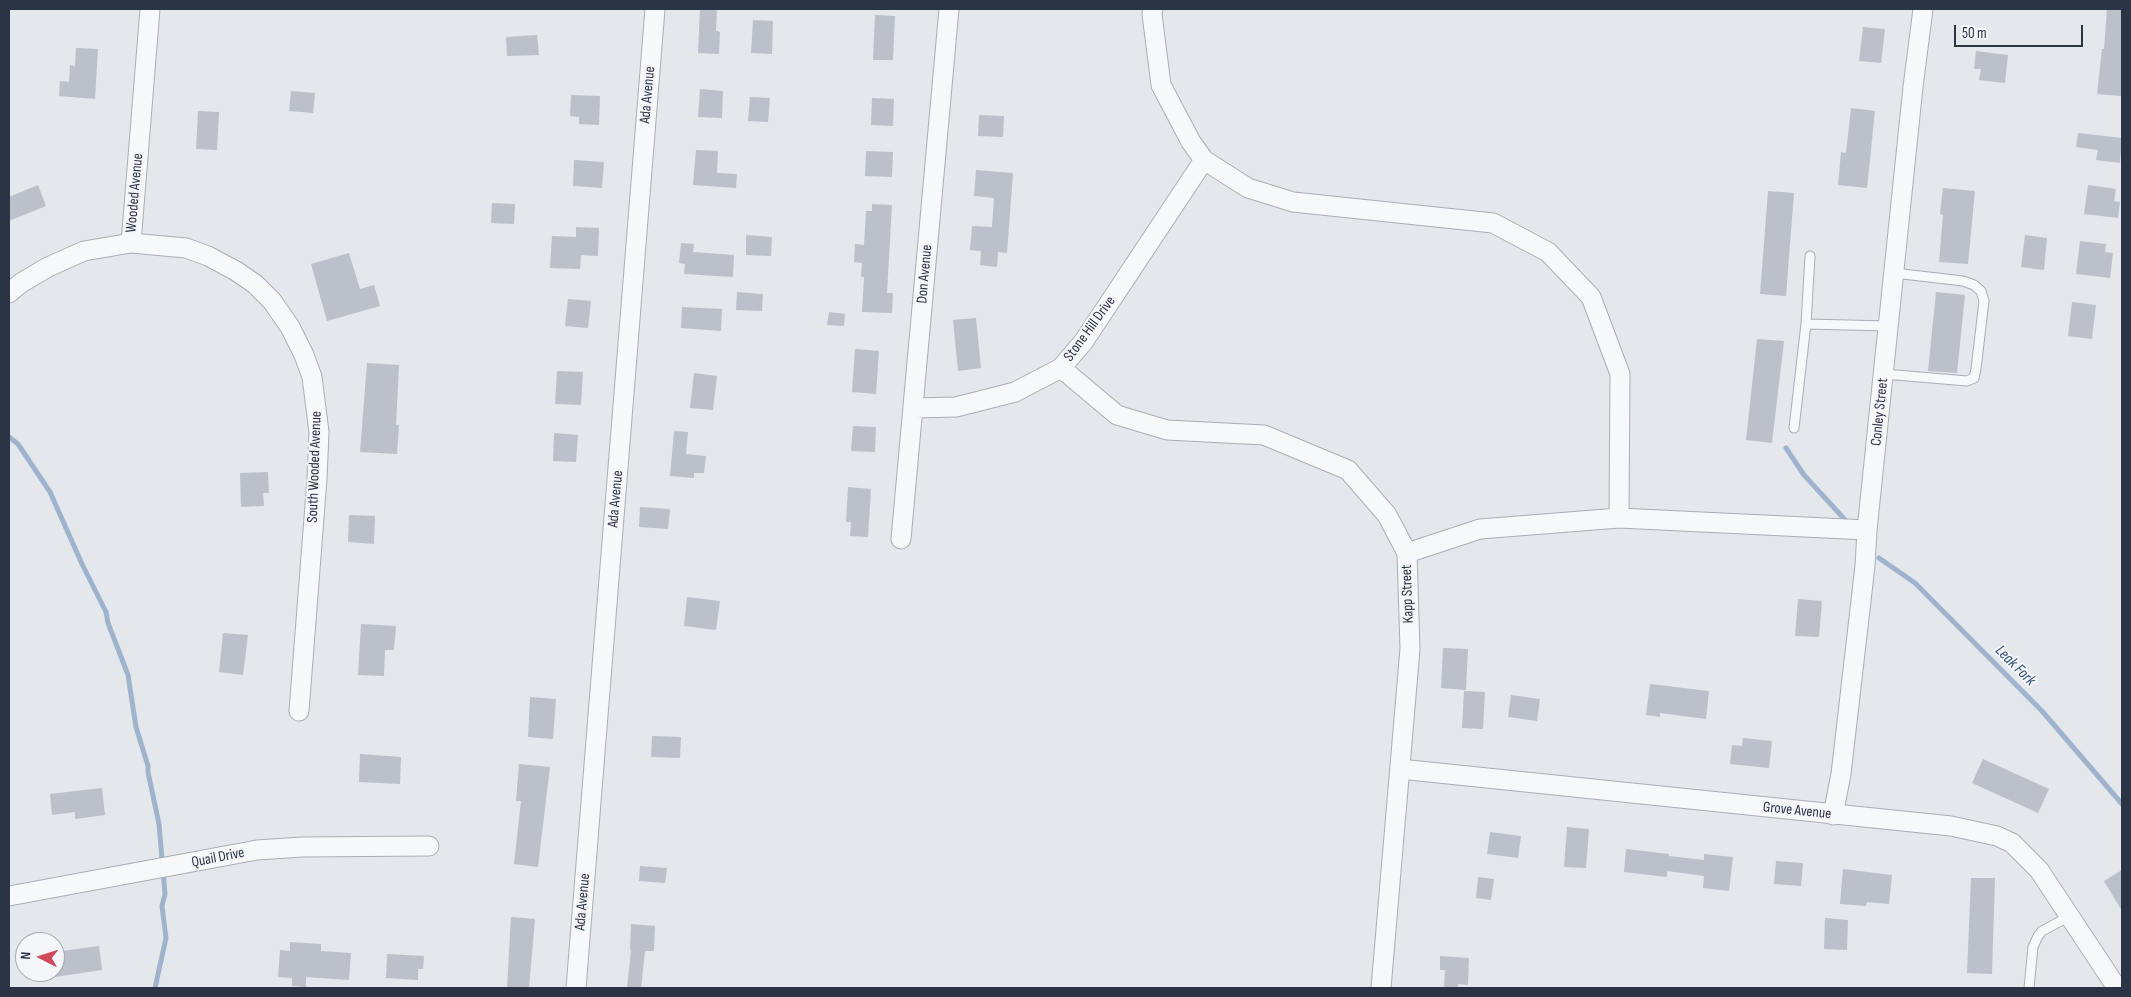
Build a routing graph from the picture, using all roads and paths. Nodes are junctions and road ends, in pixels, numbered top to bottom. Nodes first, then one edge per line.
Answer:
1 (150, 9) edge
2 (655, 9) edge
3 (948, 9) edge
4 (1153, 9) edge
5 (1923, 9) edge
6 (1204, 160) junction
7 (131, 243) junction
8 (1810, 256) dead end
9 (1894, 273) junction
10 (9, 293) edge
11 (1806, 324) junction
12 (1889, 326) junction
13 (1061, 368) junction
14 (1884, 374) junction
15 (914, 408) junction
16 (1794, 428) dead end
17 (1619, 518) junction
18 (1867, 530) junction
19 (902, 539) dead end
20 (1406, 553) junction
21 (299, 711) dead end
22 (1400, 769) junction
23 (1833, 815) junction
24 (430, 846) dead end
25 (9, 896) edge
26 (2070, 916) junction
27 (576, 988) edge
28 (1381, 988) edge
29 (2029, 988) edge
30 (2117, 988) edge

1 - 7 street, Wooded Avenue
2 - 27 street, Ada Avenue
3 - 15 street, Don Avenue
4 - 6 street
5 - 9 street, Conley Street
6 - 13 street, Stone Hill Drive
6 - 17 street
7 - 10 street, Wooded Avenue
7 - 21 street, South Wooded Avenue
8 - 11 lane
9 - 12 street, Conley Street
9 - 14 lane
11 - 12 lane
11 - 16 lane
12 - 14 street, Conley Street
13 - 15 street, Stone Hill Drive
13 - 20 street, Kapp Street
14 - 18 street, Conley Street
15 - 19 street, Don Avenue
17 - 18 street
17 - 20 street
18 - 23 street, Conley Street
20 - 22 street, Kapp Street
22 - 23 street, Grove Avenue
22 - 28 street, Kapp Street
23 - 26 street, Grove Avenue
24 - 25 street, Quail Drive
26 - 29 lane
26 - 30 street, Grove Avenue

